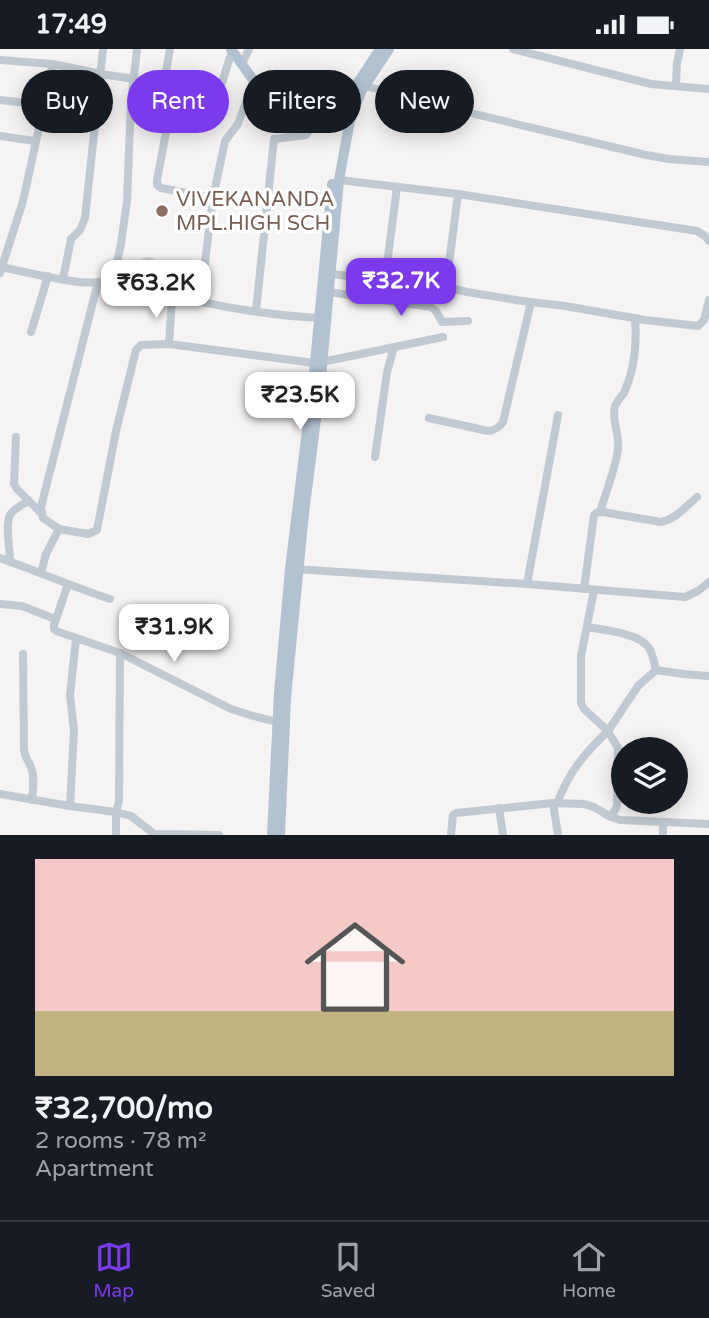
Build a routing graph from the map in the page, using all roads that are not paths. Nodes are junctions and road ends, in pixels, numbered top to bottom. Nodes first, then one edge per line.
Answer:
1 (103, 49) edge
2 (137, 49) edge
3 (170, 49) edge
4 (249, 49) edge
5 (380, 49) edge
6 (389, 49) edge
7 (513, 49) edge
8 (680, 49) edge
9 (232, 50) edge
10 (0, 60) edge
11 (53, 64) junction
12 (242, 64) junction
13 (52, 70) edge
14 (82, 70) edge
15 (101, 70) edge
16 (135, 70) edge
17 (166, 70) edge
18 (226, 70) edge
19 (246, 70) edge
20 (361, 79) edge
21 (365, 86) junction
22 (676, 86) junction
23 (709, 89) edge
24 (361, 93) edge
25 (0, 100) edge
26 (21, 102) edge
27 (243, 110) edge
28 (38, 133) edge
29 (93, 133) edge
30 (130, 133) edge
31 (164, 133) edge
32 (307, 133) edge
33 (344, 133) edge
34 (345, 133) edge
35 (0, 136) edge
36 (36, 141) junction
37 (709, 162) edge
38 (339, 180) junction
39 (397, 187) junction
40 (458, 194) junction
41 (213, 198) junction
42 (709, 241) edge
43 (0, 269) edge
44 (331, 274) junction
45 (48, 276) junction
46 (63, 279) junction
47 (385, 280) junction
48 (98, 282) junction
49 (112, 284) junction
50 (446, 287) junction
51 (329, 292) junction
52 (172, 297) junction
53 (709, 300) edge
54 (200, 302) junction
55 (531, 302) junction
56 (256, 311) junction
57 (323, 318) junction
58 (635, 318) junction
59 (468, 321) dead end
60 (31, 332) dead end
61 (443, 337) dead end
62 (169, 344) junction
63 (394, 347) junction
64 (318, 362) junction
65 (558, 415) dead end
66 (429, 418) dead end
67 (16, 437) dead end
68 (375, 457) dead end
69 (697, 497) dead end
70 (29, 501) junction
71 (600, 512) junction
72 (41, 513) junction
73 (59, 529) junction
74 (0, 558) edge
75 (10, 562) junction
76 (295, 569) junction
77 (41, 573) junction
78 (709, 582) edge
79 (68, 584) junction
80 (527, 584) junction
81 (589, 589) junction
82 (110, 599) dead end
83 (0, 604) edge
84 (55, 619) junction
85 (587, 627) junction
86 (76, 639) junction
87 (23, 653) dead end
88 (120, 653) junction
89 (656, 670) junction
90 (709, 675) edge
91 (281, 723) junction
92 (608, 731) junction
93 (0, 794) edge
94 (32, 800) junction
95 (555, 803) junction
96 (69, 806) junction
97 (499, 808) junction
98 (116, 812) junction
99 (609, 816) junction
100 (663, 822) junction
101 (709, 824) edge
102 (116, 835) edge
103 (219, 835) edge
104 (272, 835) edge
105 (280, 835) edge
106 (451, 835) edge
107 (503, 835) edge
108 (558, 835) edge
109 (663, 835) edge

1 - 15 street
2 - 16 street
3 - 17 street
4 - 12 street
5 - 20 main road
6 - 21 main road
7 - 22 street
8 - 22 street
9 - 12 main road
9 - 18 street
10 - 11 street
11 - 13 street
11 - 14 street
12 - 19 main road
21 - 24 main road
21 - 37 street
22 - 23 street
25 - 26 street
27 - 41 street
28 - 36 street
29 - 46 street
30 - 49 street
31 - 41 street
32 - 56 street
33 - 57 main road
34 - 38 main road
35 - 36 street
36 - 43 street
38 - 39 street
38 - 44 main road
39 - 40 street
39 - 47 street
40 - 42 street
40 - 50 street
41 - 54 street
43 - 45 street
44 - 47 street
44 - 51 main road
45 - 46 street
45 - 60 street
46 - 48 street
47 - 50 street
48 - 49 street
48 - 72 street
49 - 52 street
50 - 55 street
51 - 57 main road
51 - 59 street
52 - 54 street
52 - 62 street
53 - 58 street
54 - 56 street
55 - 58 street
55 - 66 street
56 - 57 street
57 - 64 main road
58 - 71 street
61 - 63 street
62 - 64 street
62 - 73 street
63 - 64 street
63 - 68 street
64 - 76 main road
65 - 80 street
67 - 70 street
69 - 71 street
70 - 72 street
70 - 75 street
71 - 81 street
72 - 73 street
73 - 77 street
74 - 75 street
75 - 77 street
76 - 80 street
76 - 91 main road
77 - 79 street
78 - 81 street
79 - 82 street
79 - 84 street
80 - 81 street
81 - 85 street
83 - 84 street
84 - 86 street
85 - 89 street
85 - 92 street
86 - 88 street
86 - 96 street
87 - 94 street
88 - 91 street
88 - 98 street
89 - 90 street
89 - 92 street
91 - 104 main road
91 - 105 main road
92 - 95 street
92 - 99 street
93 - 94 street
94 - 96 street
95 - 97 street
95 - 99 street
95 - 108 street
96 - 98 street
97 - 106 street
97 - 107 street
98 - 102 street
98 - 103 street
99 - 100 street
100 - 101 street
100 - 109 street

